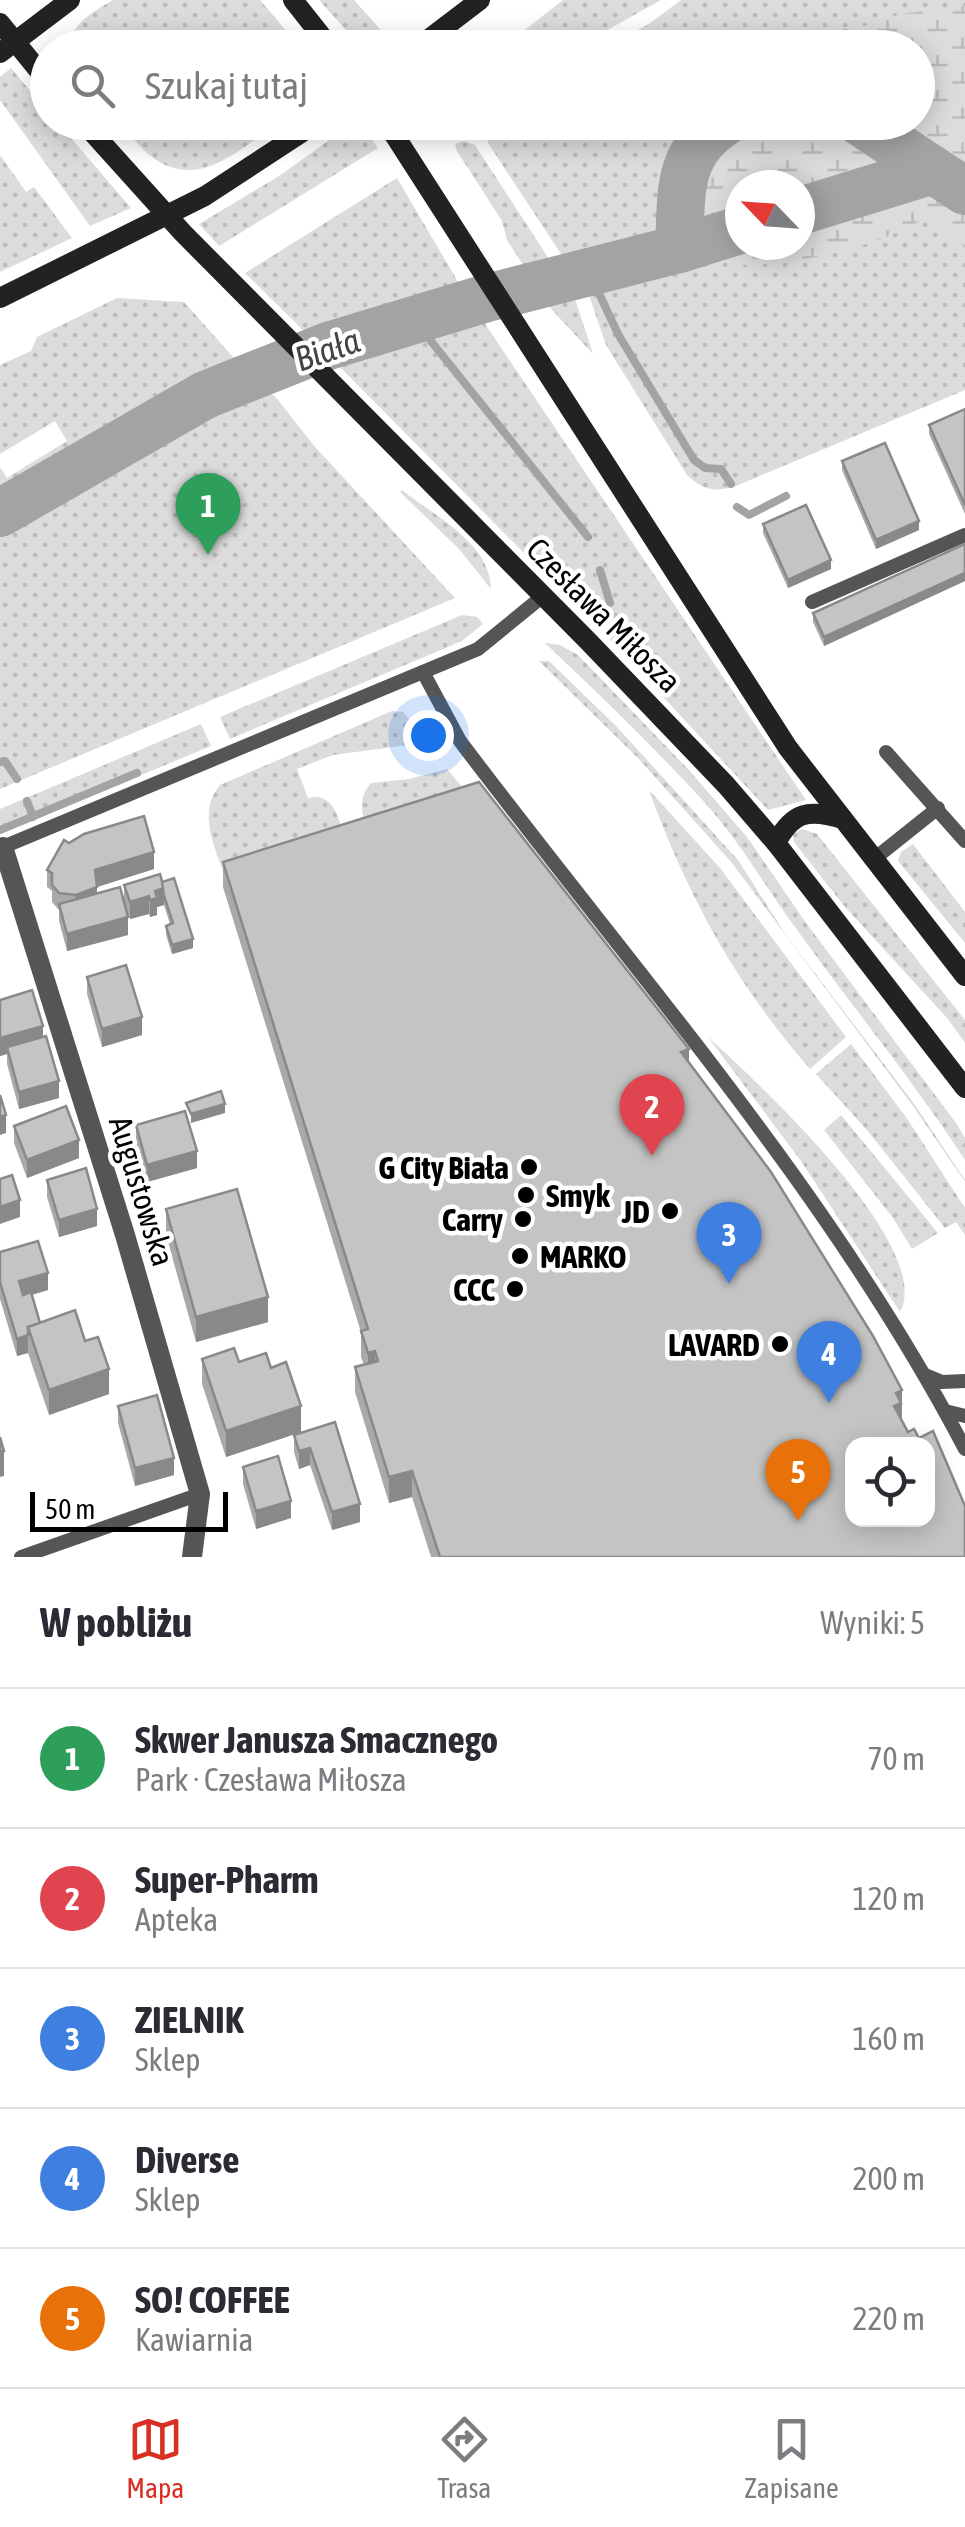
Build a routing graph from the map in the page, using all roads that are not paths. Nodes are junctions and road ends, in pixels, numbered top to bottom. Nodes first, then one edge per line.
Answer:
1 (70, 0) edge
2 (293, 0) edge
3 (480, 0) edge
4 (0, 23) edge
5 (31, 30) edge
6 (317, 30) edge
7 (440, 30) edge
8 (30, 31) edge
9 (8, 48) edge
10 (30, 67) edge
11 (99, 140) edge
12 (292, 140) edge
13 (398, 140) edge
14 (166, 215) junction
15 (0, 298) edge
16 (965, 535) edge
17 (544, 596) junction
18 (812, 602) dead end
19 (423, 672) junction
20 (886, 752) dead end
21 (938, 808) junction
22 (843, 819) junction
23 (965, 841) edge
24 (776, 843) junction
25 (4, 846) joint
26 (874, 859) junction
27 (965, 976) edge
28 (965, 1088) edge
29 (920, 1371) junction
30 (965, 1381) edge
31 (945, 1411) junction
32 (965, 1416) edge
33 (965, 1449) edge
34 (200, 1494) junction
35 (21, 1557) edge
36 (192, 1557) edge

1 - 5 main road
2 - 6 main road
3 - 7 main road
4 - 9 main road
8 - 9 main road
9 - 10 main road
11 - 14 main road, Czesława Miłosza
12 - 14 main road
13 - 22 main road, Czesława Miłosza
14 - 15 main road
14 - 17 main road, Czesława Miłosza
16 - 18 lane
17 - 19 lane
17 - 24 main road, Czesława Miłosza
19 - 25 lane
19 - 29 lane
20 - 21 lane
21 - 23 lane
21 - 26 lane
22 - 24 main road
22 - 26 main road, Czesława Miłosza
24 - 28 main road, Czesława Miłosza
25 - 34 street, Augustowska
26 - 27 main road, Czesława Miłosza
29 - 30 lane
29 - 31 lane
31 - 32 lane
31 - 33 lane
34 - 35 lane
34 - 36 street, Augustowska

